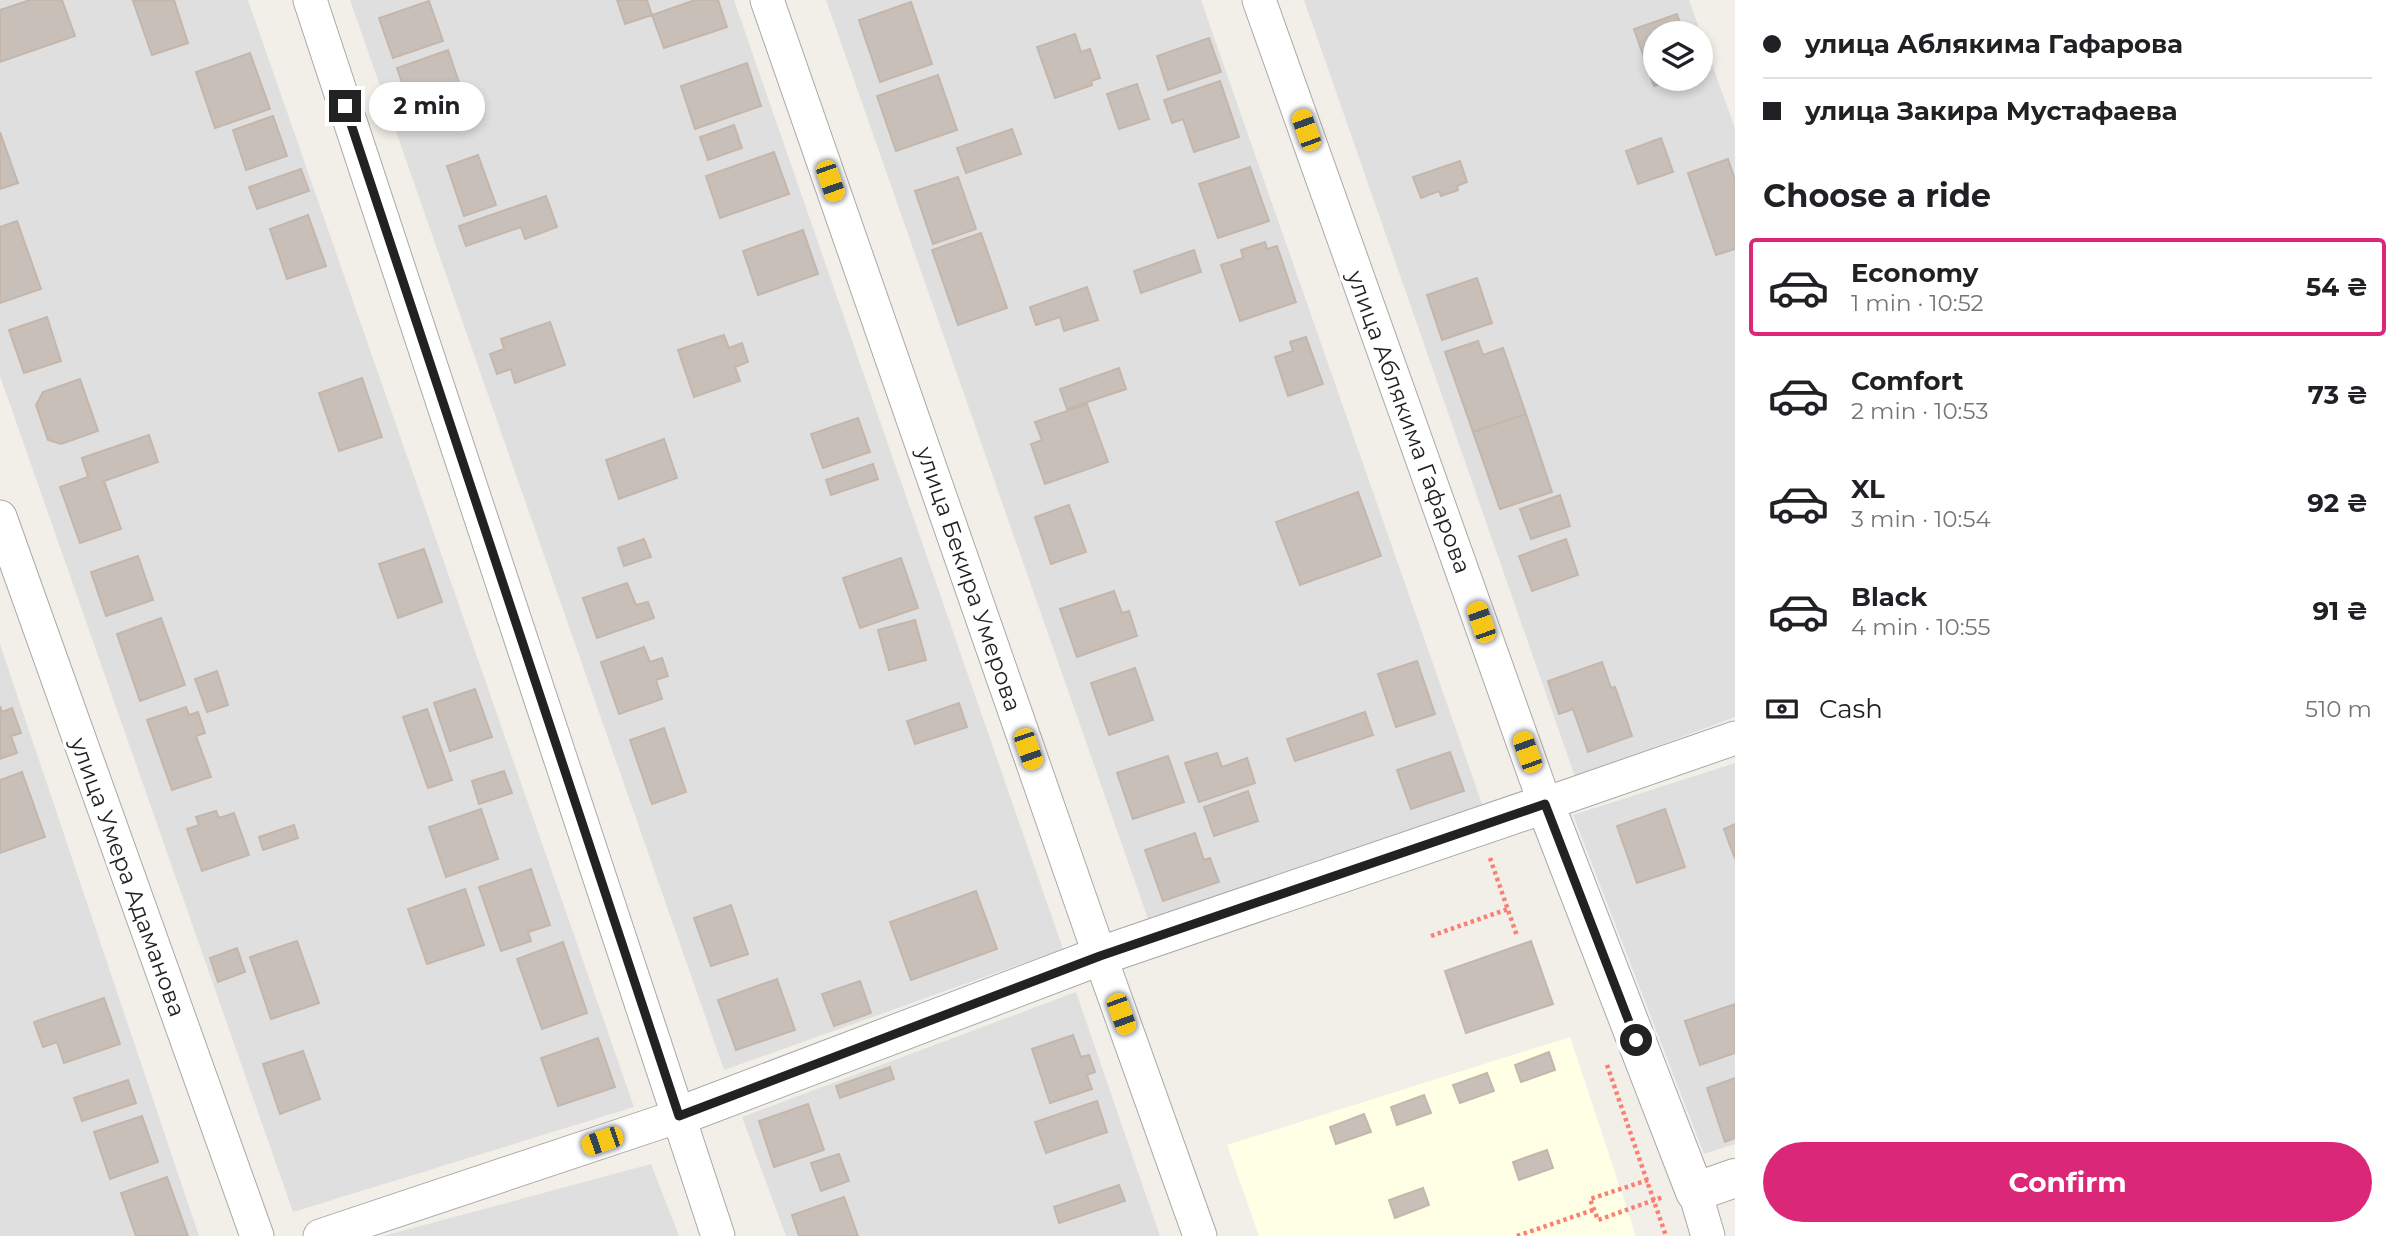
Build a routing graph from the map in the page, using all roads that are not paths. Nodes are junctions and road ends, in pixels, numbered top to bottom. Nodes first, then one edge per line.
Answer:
1 (310, 0) edge
2 (767, 0) edge
3 (1259, 0) edge
4 (0, 517) edge
5 (1735, 738) edge
6 (1545, 804) junction
7 (1100, 956) junction
8 (679, 1116) junction
9 (1735, 1178) edge
10 (1680, 1194) junction
11 (257, 1236) edge
12 (320, 1236) edge
13 (718, 1236) edge
14 (1200, 1236) edge
15 (1709, 1236) edge

1 - 8 street
2 - 7 street, улица Бекира Умерова
3 - 6 street, улица Аблякима Гафарова
4 - 11 street, улица Умера Адаманова
5 - 6 street
6 - 7 street
6 - 10 street, улица Аблякима Гафарова
7 - 8 street
7 - 14 street, улица Бекира Умерова
8 - 12 street
8 - 13 street
9 - 10 street
10 - 15 street, улица Аблякима Гафарова

